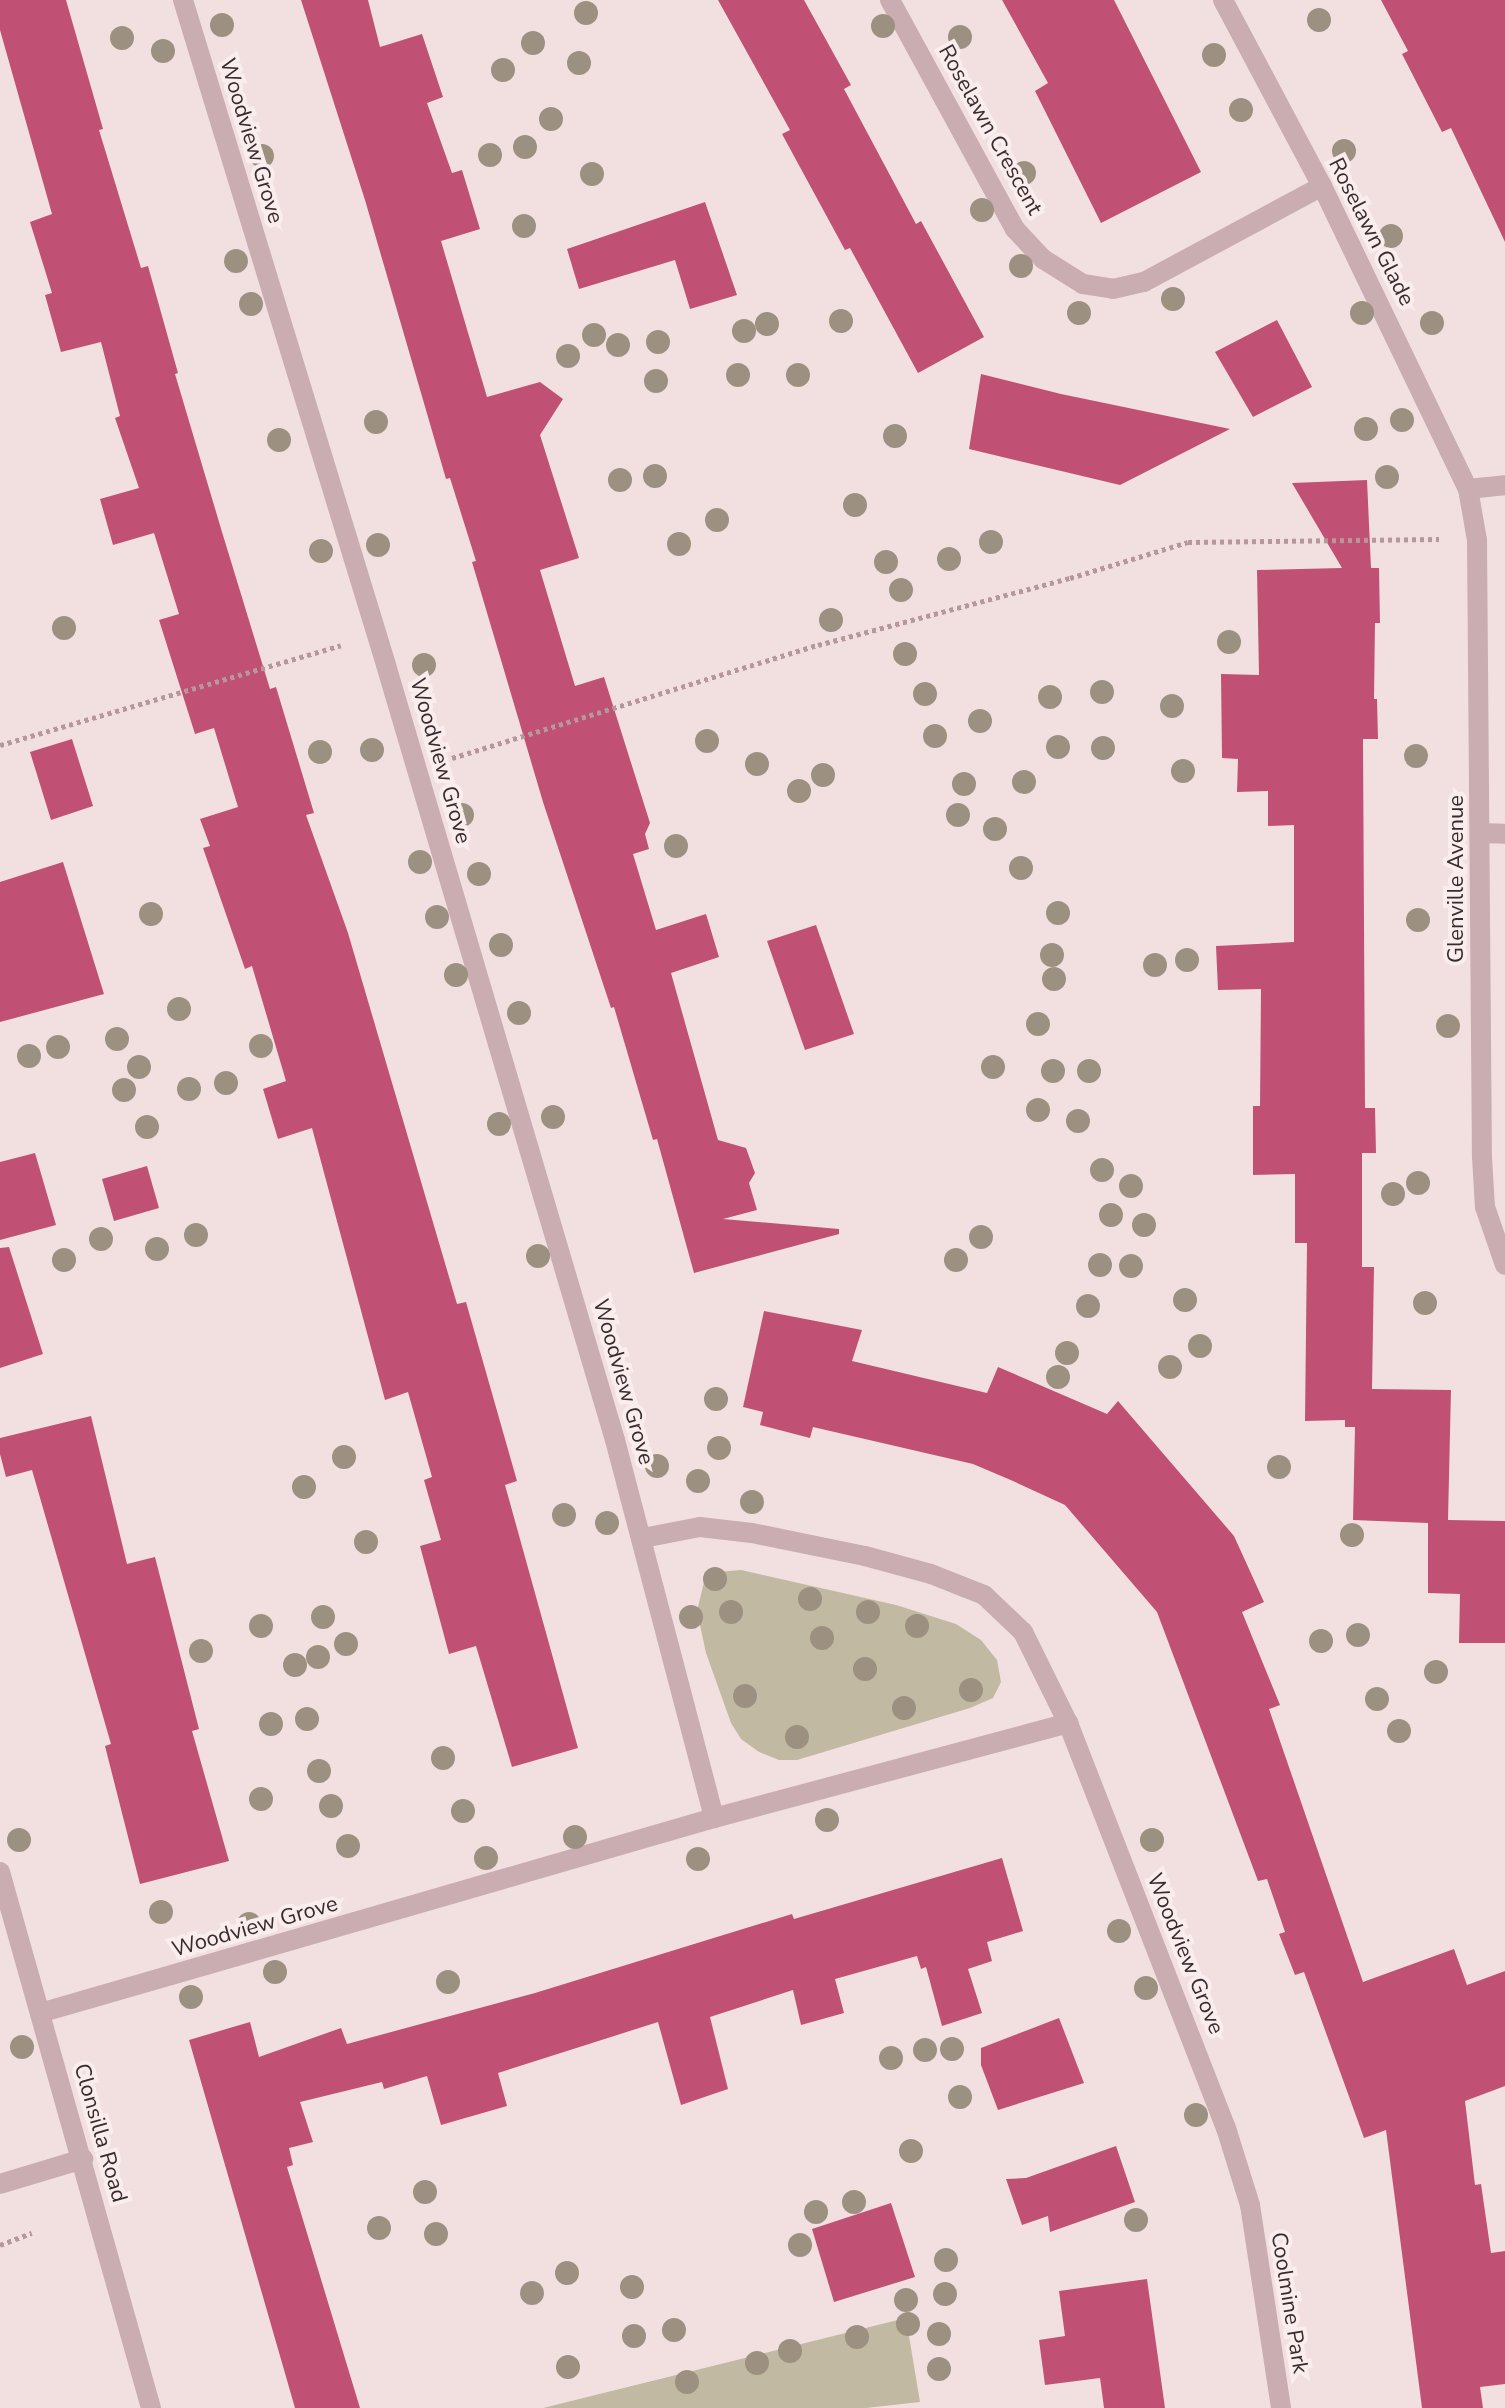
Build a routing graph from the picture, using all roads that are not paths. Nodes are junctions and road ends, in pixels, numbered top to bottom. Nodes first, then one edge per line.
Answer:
1 (183, 0) edge
2 (890, 0) edge
3 (1223, 0) edge
4 (1322, 186) junction
5 (1505, 485) edge
6 (1468, 489) junction
7 (1481, 833) junction
8 (1505, 834) edge
9 (1505, 1265) edge
10 (643, 1538) junction
11 (1068, 1723) junction
12 (714, 1818) junction
13 (0, 1872) edge
14 (40, 2013) junction
15 (83, 2159) junction
16 (0, 2184) edge
17 (1250, 2205) joint
18 (151, 2408) edge
19 (1281, 2408) edge

1 - 10 street, Woodview Grove
2 - 4 street, Roselawn Crescent
3 - 4 street, Roselawn Glade
4 - 6 street, Roselawn Glade
5 - 6 street
6 - 7 street, Glenville Avenue
7 - 8 street
7 - 9 street, Glenville Avenue
10 - 11 street, Woodview Grove
10 - 12 street, Woodview Grove
11 - 12 street, Woodview Grove
11 - 17 street, Woodview Grove
12 - 14 street, Woodview Grove
13 - 14 street, Clonsilla Road
14 - 15 street, Clonsilla Road
15 - 16 street
15 - 18 street, Clonsilla Road
17 - 19 street, Coolmine Park

